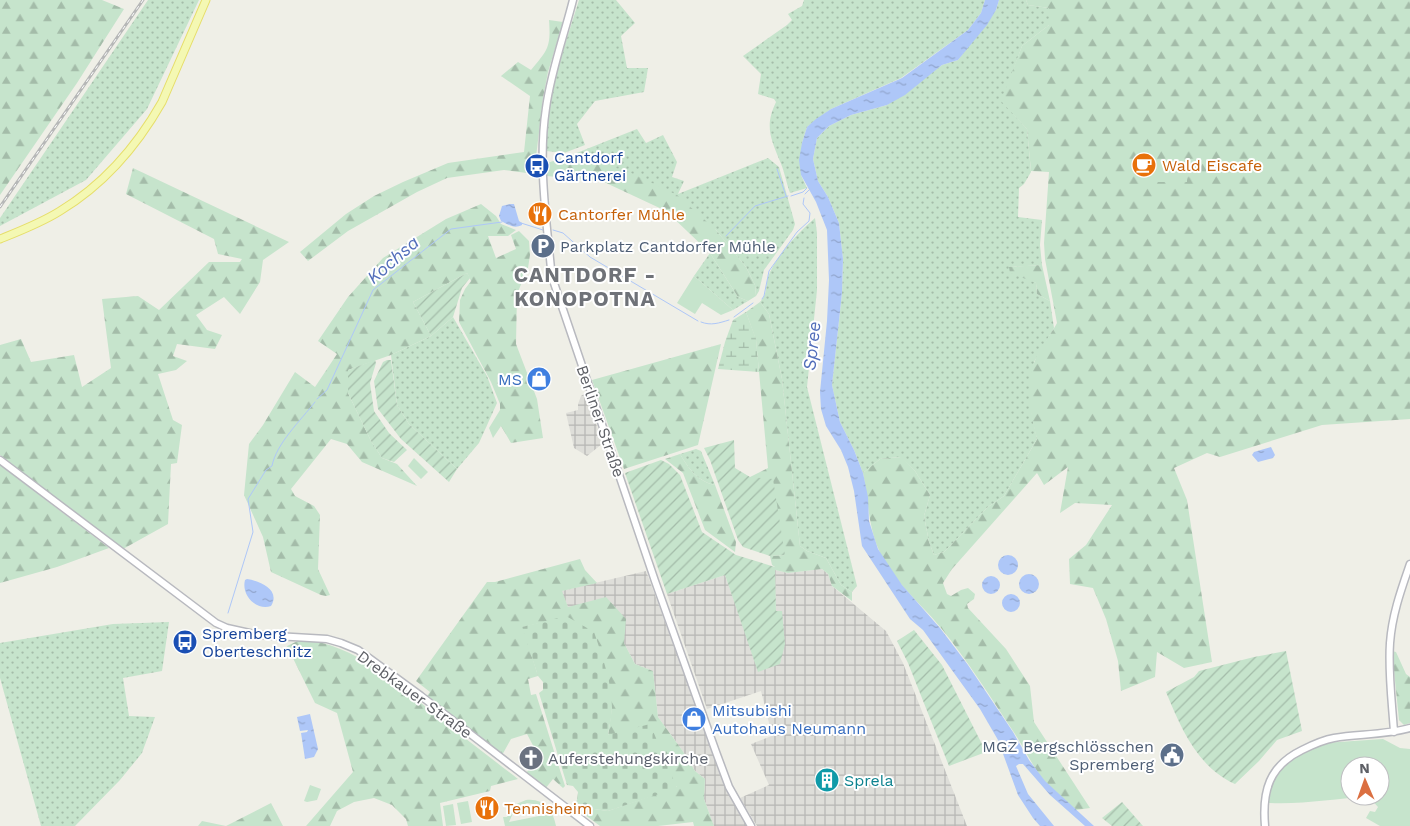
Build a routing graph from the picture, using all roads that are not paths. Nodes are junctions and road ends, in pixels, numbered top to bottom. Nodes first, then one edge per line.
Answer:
1 (206, 0) edge
2 (573, 0) edge
3 (0, 240) edge
4 (0, 460) edge
5 (1410, 564) edge
6 (1410, 728) edge
7 (1394, 732) junction
8 (590, 826) edge
9 (750, 826) edge
10 (1266, 826) edge

1 - 3 main road
2 - 9 main road, Berliner Straße
4 - 8 main road, Drebkauer Straße
5 - 7 main road
6 - 7 main road
7 - 10 main road

